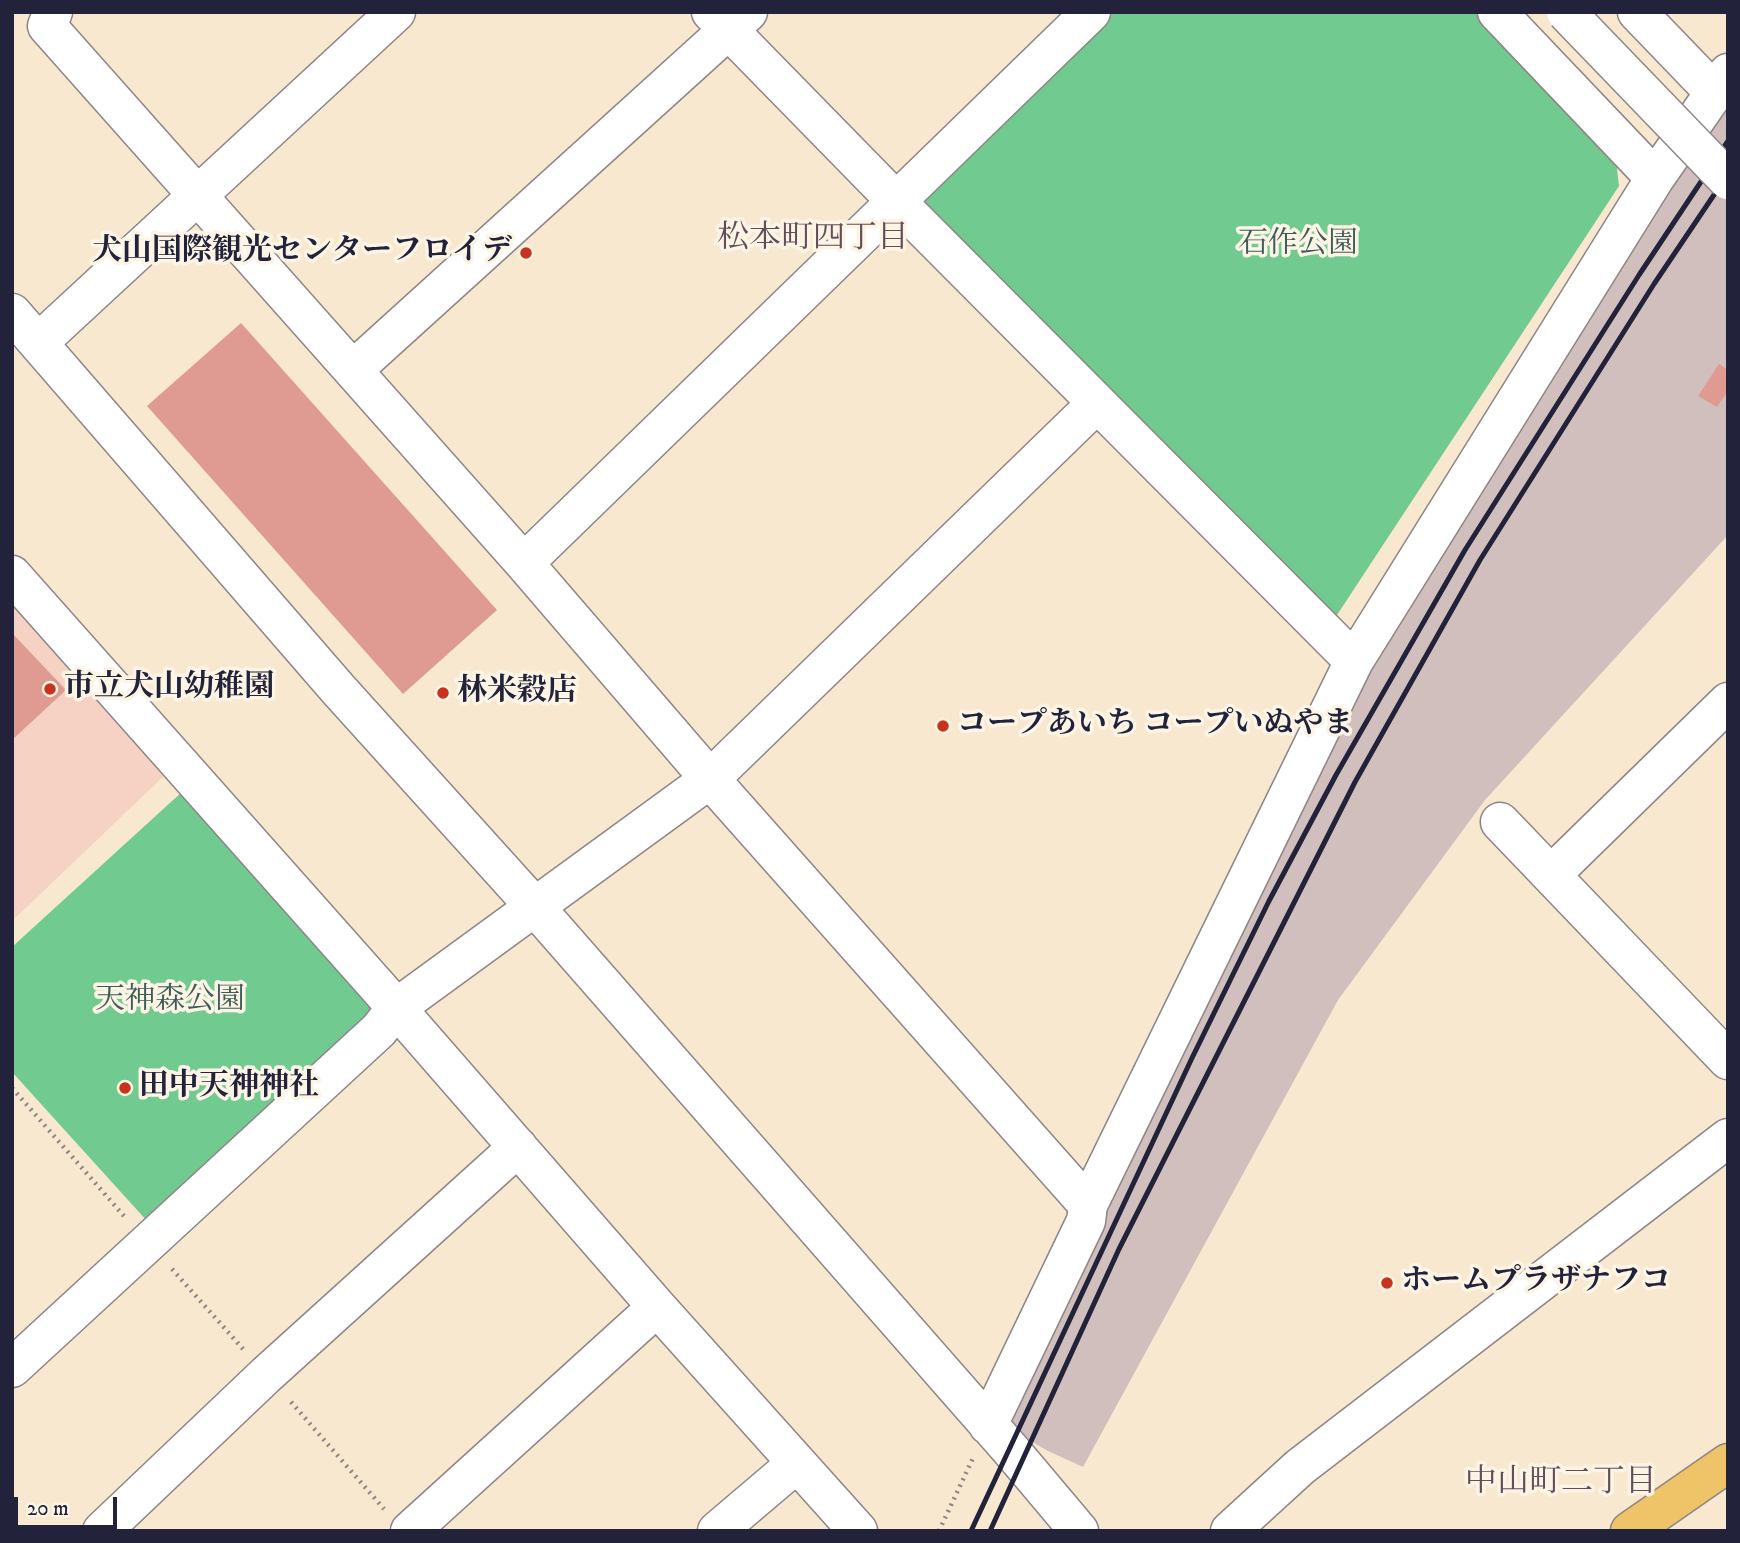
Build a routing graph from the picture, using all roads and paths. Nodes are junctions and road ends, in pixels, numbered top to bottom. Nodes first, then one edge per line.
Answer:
1 (53, 12) edge
2 (396, 12) edge
3 (1091, 12) edge
4 (1497, 12) edge
5 (1566, 12) edge
6 (1637, 12) edge
7 (729, 18) edge
8 (1721, 82) edge
9 (1655, 178) junction
10 (1728, 180) edge
11 (197, 195) junction
12 (896, 201) junction
13 (12, 313) edge
14 (39, 342) junction
15 (353, 370) junction
16 (1097, 403) junction
17 (524, 563) junction
18 (12, 575) edge
19 (1354, 661) junction
20 (1728, 702) edge
21 (710, 779) junction
22 (1500, 822) dead end
23 (1551, 875) junction
24 (535, 907) junction
25 (396, 1008) junction
26 (1728, 1060) edge
27 (12, 1088) edge
28 (1728, 1138) edge
29 (519, 1147) junction
30 (1088, 1205) junction
31 (149, 1244) junction
32 (657, 1307) junction
33 (12, 1367) edge
34 (988, 1425) junction
35 (797, 1463) junction
36 (1728, 1463) edge
37 (102, 1531) edge
38 (410, 1531) edge
39 (717, 1531) edge
40 (858, 1531) edge
41 (939, 1531) edge
42 (1079, 1531) edge
43 (1230, 1531) edge
44 (1630, 1531) edge

1 - 11 street
2 - 11 street
3 - 12 street
4 - 9 street
5 - 10 street, bridge
6 - 8 street
7 - 12 street
7 - 15 street
8 - 9 street
9 - 19 street
11 - 14 street
11 - 15 street
12 - 16 street
12 - 17 street
13 - 14 street
14 - 24 street
15 - 17 street
16 - 19 street
16 - 21 street
17 - 21 street
18 - 25 street
19 - 30 street
20 - 23 street
21 - 24 street
21 - 30 street
22 - 23 street
23 - 26 street
24 - 25 street
24 - 34 street
25 - 29 street
25 - 31 street
27 - 31 path
28 - 43 street
29 - 32 street
29 - 37 street
30 - 34 street
31 - 33 street
32 - 35 street
32 - 38 street
34 - 41 path
34 - 42 street
35 - 39 street
35 - 40 street
36 - 44 main road

